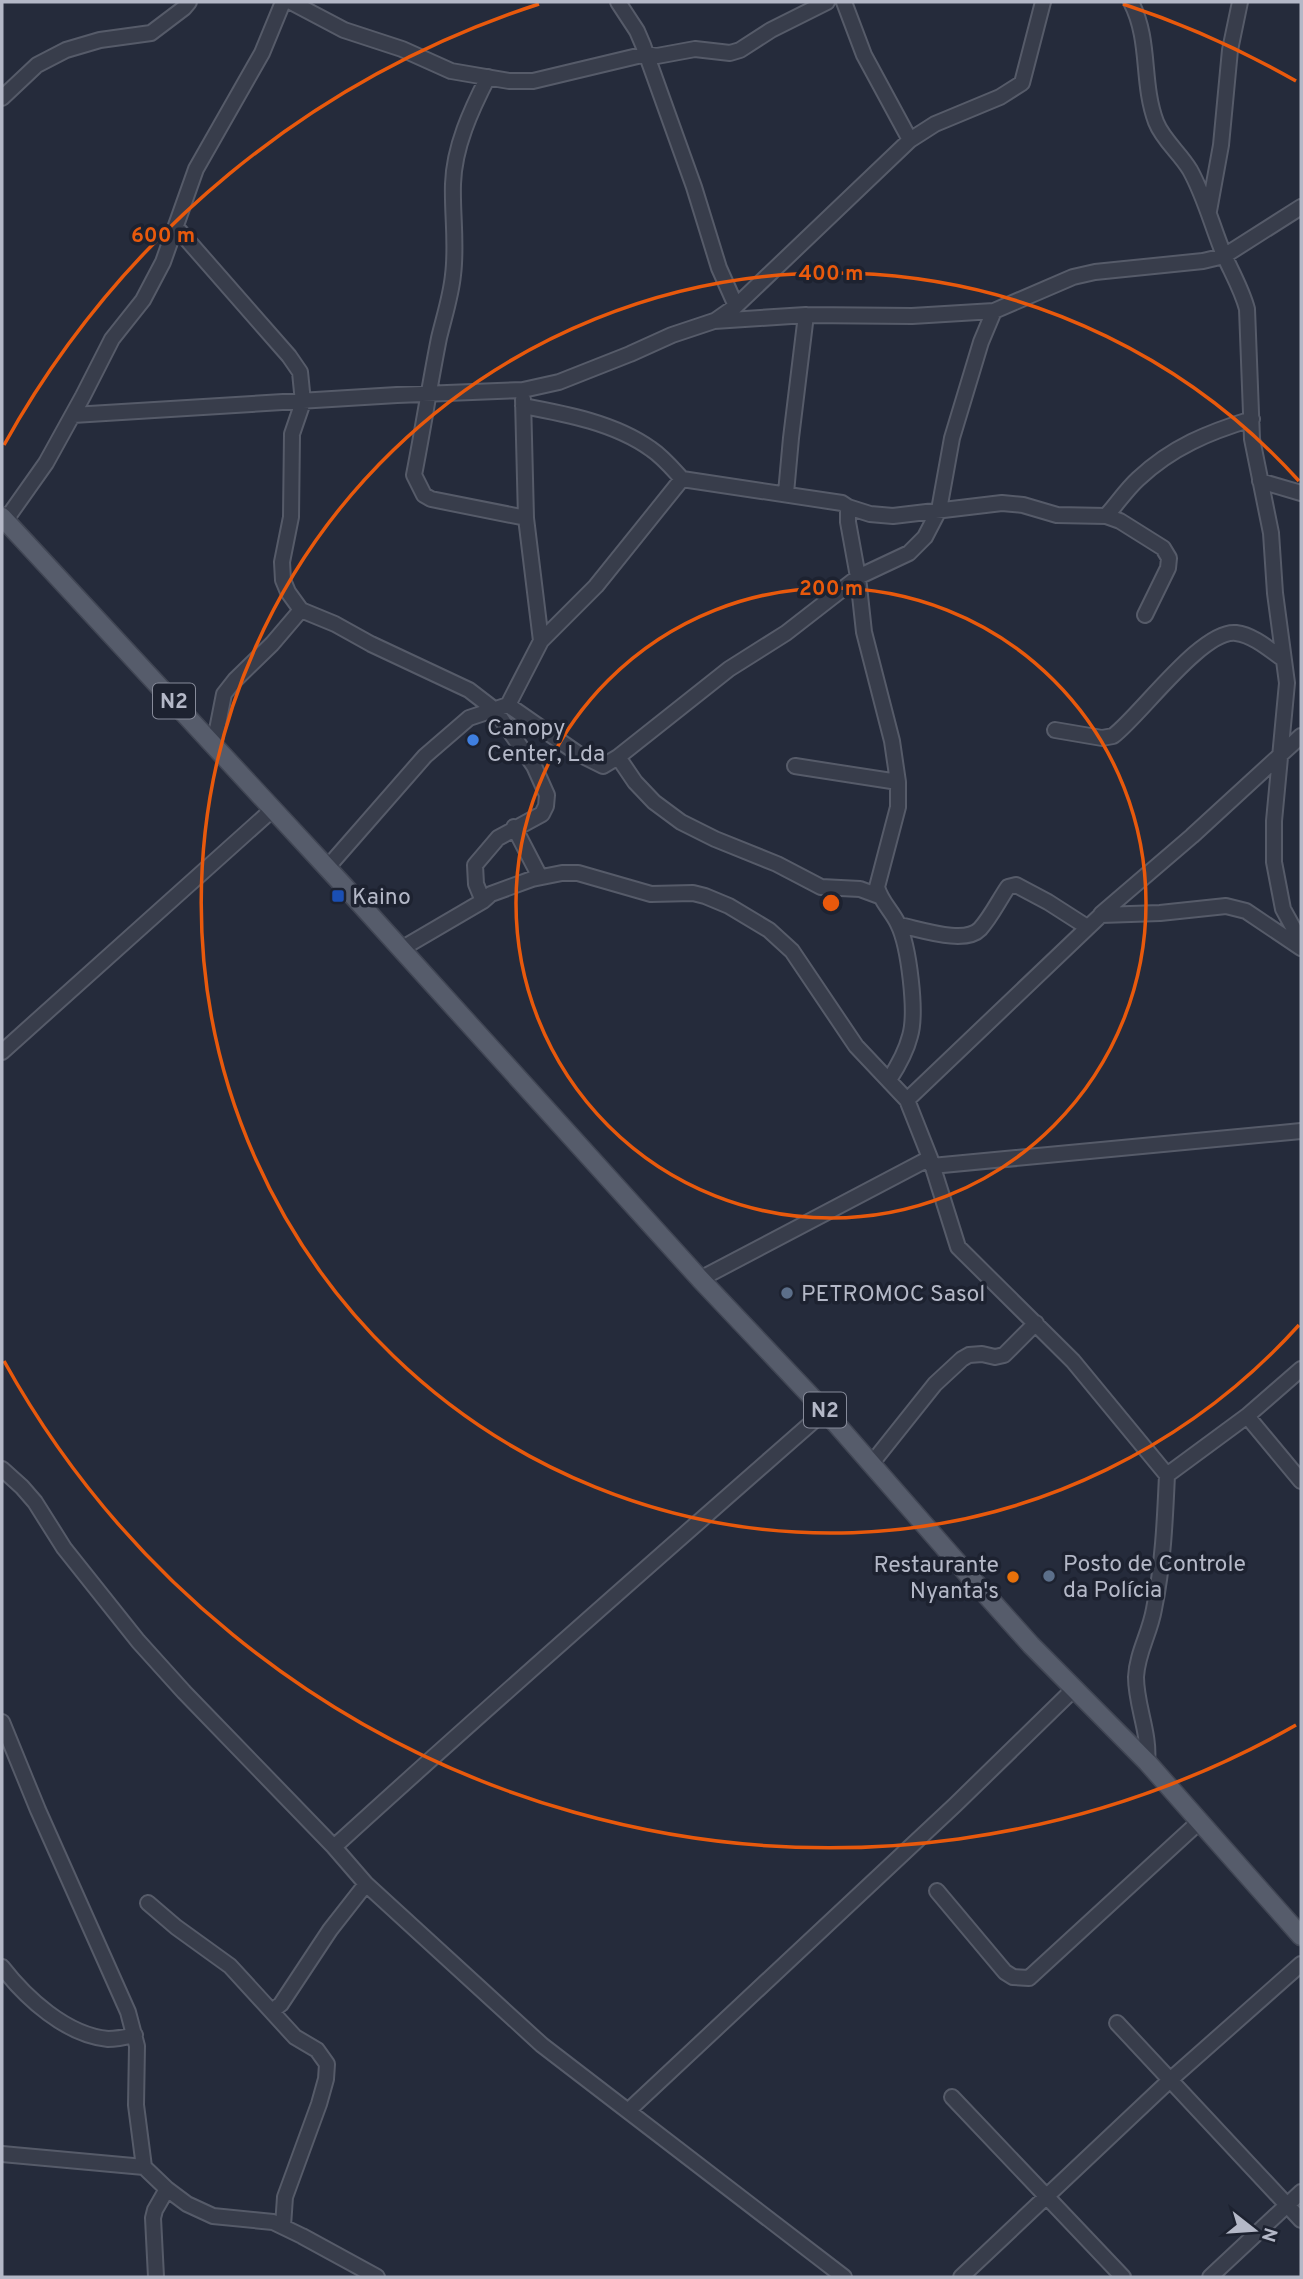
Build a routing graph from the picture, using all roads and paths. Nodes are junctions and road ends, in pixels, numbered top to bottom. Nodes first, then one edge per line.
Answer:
1 (189, 2) edge
2 (283, 2) edge
3 (291, 2) edge
4 (618, 2) edge
5 (827, 2) edge
6 (844, 2) edge
7 (1043, 2) edge
8 (1131, 2) edge
9 (1240, 2) edge
10 (646, 54) junction
11 (488, 77) junction
12 (2, 98) edge
13 (910, 140) junction
14 (1301, 207) edge
15 (1209, 211) junction
16 (176, 227) junction
17 (1224, 256) junction
18 (736, 306) junction
19 (994, 312) junction
20 (806, 315) junction
21 (714, 321) junction
22 (429, 394) junction
23 (523, 398) junction
24 (303, 402) junction
25 (73, 415) junction
26 (1252, 419) junction
27 (682, 479) junction
28 (1260, 481) junction
29 (786, 493) junction
30 (1301, 494) edge
31 (848, 507) junction
32 (939, 510) junction
33 (1106, 516) junction
34 (526, 518) junction
35 (4, 519) edge
36 (858, 577) junction
37 (301, 610) junction
38 (1144, 615) dead end
39 (541, 641) junction
40 (1283, 659) junction
41 (502, 707) junction
42 (1055, 730) dead end
43 (1301, 736) edge
44 (214, 745) junction
45 (1280, 756) junction
46 (618, 757) junction
47 (795, 766) dead end
48 (898, 782) junction
49 (273, 809) junction
50 (514, 827) junction
51 (327, 868) junction
52 (540, 877) junction
53 (879, 896) junction
54 (483, 901) junction
55 (1101, 915) junction
56 (899, 925) junction
57 (1087, 927) junction
58 (1301, 942) edge
59 (1301, 948) edge
60 (401, 949) junction
61 (2, 1052) edge
62 (890, 1080) junction
63 (907, 1100) junction
64 (1301, 1131) edge
65 (931, 1162) junction
66 (700, 1279) junction
67 (1036, 1323) junction
68 (1301, 1369) edge
69 (825, 1411) junction
70 (1247, 1416) junction
71 (872, 1463) junction
72 (2, 1469) edge
73 (1167, 1475) junction
74 (1301, 1481) edge
75 (1075, 1688) junction
76 (2, 1722) edge
77 (1147, 1762) junction
78 (1199, 1822) junction
79 (334, 1847) junction
80 (366, 1884) junction
81 (937, 1891) dead end
82 (148, 1903) dead end
83 (1301, 1936) edge
84 (1301, 1964) edge
85 (2, 1967) edge
86 (272, 2011) junction
87 (1117, 2024) dead end
88 (135, 2035) junction
89 (1170, 2080) junction
90 (952, 2097) dead end
91 (629, 2110) junction
92 (2, 2154) edge
93 (144, 2167) junction
94 (167, 2189) junction
95 (1301, 2192) edge
96 (1046, 2195) junction
97 (1287, 2205) junction
98 (1301, 2220) edge
99 (283, 2226) junction
100 (156, 2277) edge
101 (377, 2277) edge
102 (844, 2277) edge
103 (961, 2277) edge
104 (1123, 2277) edge
105 (1210, 2277) edge

1 - 12 street
2 - 16 street
3 - 11 street
4 - 10 street
5 - 10 street
6 - 13 street
7 - 13 street
8 - 15 street
9 - 15 street
10 - 11 street
10 - 18 street
11 - 22 street
13 - 18 street
14 - 17 street
15 - 17 street
16 - 24 street
16 - 25 street
17 - 19 street
17 - 26 street
18 - 21 street
19 - 20 street
19 - 32 street
20 - 21 street
20 - 29 street
21 - 23 street
22 - 23 street
22 - 24 street
22 - 34 street
23 - 27 street
23 - 34 street
24 - 25 street
24 - 37 street
25 - 35 street
26 - 28 street
26 - 33 street
27 - 29 street
27 - 39 street
28 - 30 street
28 - 40 street
29 - 31 street
31 - 32 street
31 - 36 street
32 - 33 street
32 - 36 street
33 - 38 street
34 - 39 street
35 - 44 main road, N2
36 - 46 street
36 - 48 street
37 - 41 street
37 - 44 street
39 - 41 street
40 - 42 street
40 - 45 street
41 - 46 street
41 - 50 street
41 - 51 street
43 - 45 street
44 - 49 main road, N2
45 - 55 street
45 - 58 street
46 - 53 street
47 - 48 street
48 - 53 street
49 - 51 main road, N2
49 - 61 street
50 - 52 street
50 - 54 street
51 - 60 main road, N2
52 - 54 street
52 - 62 street
53 - 56 street
54 - 60 street
55 - 57 street
55 - 59 street
56 - 57 street
56 - 62 street
57 - 63 street
60 - 66 main road, N2
62 - 63 street
63 - 65 street
64 - 65 street
65 - 66 street
65 - 67 street
66 - 69 main road, N2
67 - 71 street
67 - 73 street
68 - 70 street
69 - 71 main road, N2
69 - 79 street
70 - 73 street
70 - 74 street
71 - 75 main road, N2
72 - 79 street
73 - 77 street
75 - 77 main road, N2
75 - 91 street
76 - 88 street
77 - 78 main road, N2
78 - 81 street
78 - 83 main road, N2
79 - 80 street
80 - 86 street
80 - 91 street
82 - 86 street
84 - 89 street
85 - 88 street
86 - 99 street
87 - 89 street
88 - 93 street
89 - 96 street
89 - 97 street
90 - 96 street
91 - 102 street
92 - 93 street
93 - 94 street
94 - 99 street
94 - 100 street
95 - 97 street
96 - 103 street
96 - 104 street
97 - 98 street
97 - 105 street
99 - 101 street

